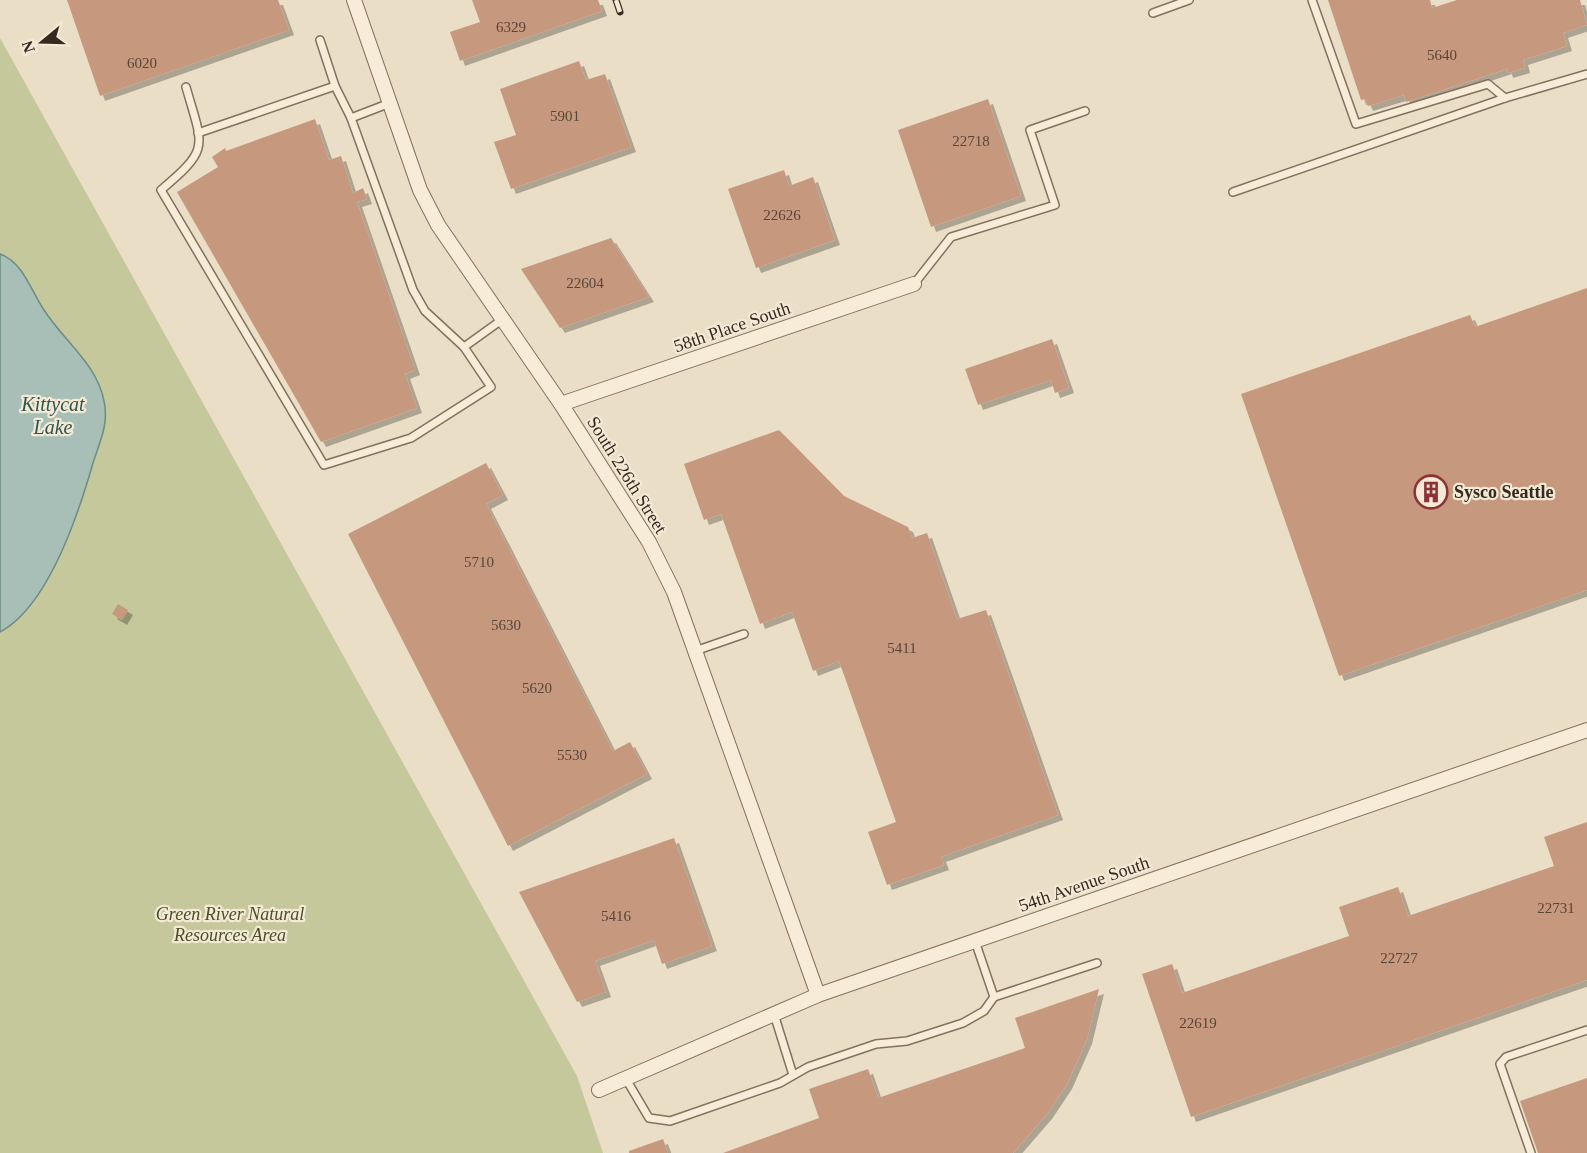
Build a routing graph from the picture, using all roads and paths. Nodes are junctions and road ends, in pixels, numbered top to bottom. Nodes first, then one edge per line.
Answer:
1 (354, 0) edge
2 (1189, 0) edge
3 (1312, 0) edge
4 (1153, 13) dead end
5 (320, 40) dead end
6 (1587, 74) edge
7 (335, 86) junction
8 (186, 87) dead end
9 (1505, 98) junction
10 (390, 103) junction
11 (1085, 111) dead end
12 (351, 118) junction
13 (198, 133) junction
14 (1233, 192) dead end
15 (914, 284) joint
16 (502, 319) junction
17 (464, 346) junction
18 (561, 404) junction
19 (744, 634) dead end
20 (695, 651) junction
21 (1587, 730) edge
22 (975, 941) junction
23 (1097, 963) dead end
24 (818, 995) junction
25 (994, 997) junction
26 (774, 1014) junction
27 (1587, 1030) edge
28 (794, 1075) junction
29 (626, 1078) junction
30 (599, 1090) dead end
31 (1531, 1153) edge

1 - 10 street, South 226th Street
2 - 4 lane
3 - 9 lane
5 - 7 lane
6 - 9 lane
7 - 12 lane
7 - 13 lane
8 - 13 lane
9 - 14 lane
10 - 12 lane
10 - 16 street, South 226th Street
11 - 15 lane
12 - 17 lane
13 - 17 lane
15 - 18 street, 58th Place South
16 - 17 lane
16 - 18 street, South 226th Street
18 - 20 street, South 226th Street
19 - 20 lane
20 - 24 street, South 226th Street
21 - 22 street, 54th Avenue South
22 - 24 street, 54th Avenue South
22 - 25 lane
23 - 25 lane
24 - 26 street, 54th Avenue South
25 - 28 lane
26 - 28 lane
26 - 29 street, 54th Avenue South
27 - 31 lane
28 - 29 lane
29 - 30 street, 54th Avenue South

